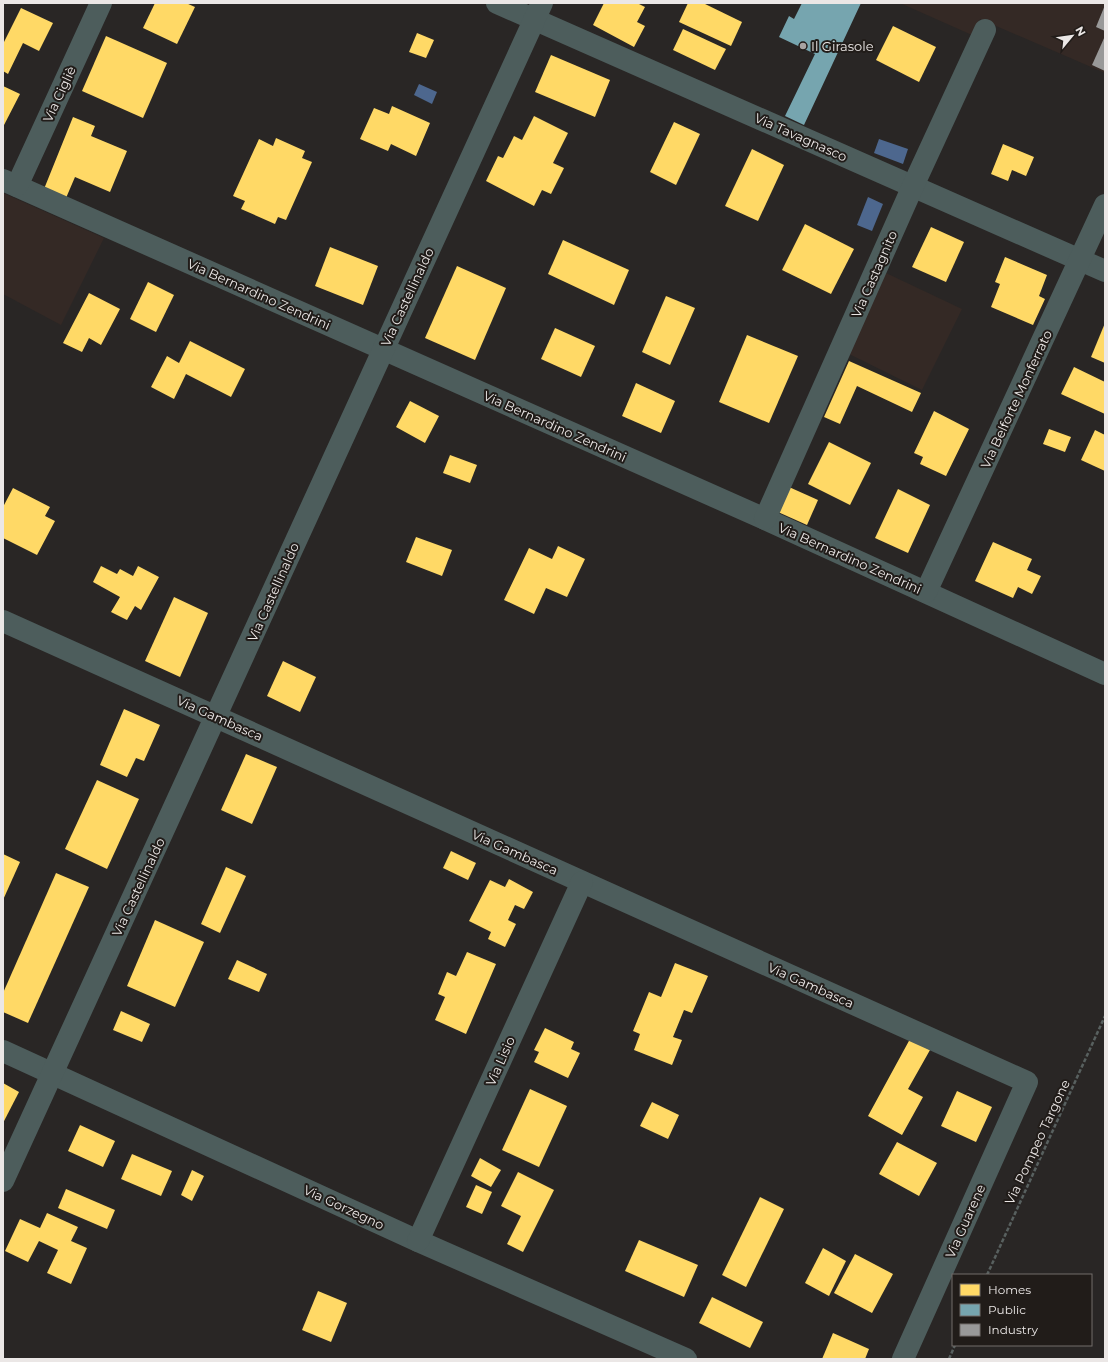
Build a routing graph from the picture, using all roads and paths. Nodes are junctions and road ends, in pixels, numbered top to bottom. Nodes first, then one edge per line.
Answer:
1 (101, 3) edge
2 (497, 3) edge
3 (538, 11) edge
4 (985, 30) dead end
5 (10, 183) edge
6 (913, 186) junction
7 (1105, 205) edge
8 (1080, 260) junction
9 (1105, 271) edge
10 (383, 349) junction
11 (765, 519) junction
12 (926, 592) junction
13 (3, 621) edge
14 (1105, 674) edge
15 (217, 716) junction
16 (582, 882) junction
17 (1105, 1016) edge
18 (3, 1051) edge
19 (52, 1073) junction
20 (1028, 1082) joint
21 (3, 1181) edge
22 (418, 1241) junction
23 (987, 1274) edge
24 (955, 1346) edge
25 (686, 1359) edge
26 (903, 1359) edge
27 (949, 1359) edge

1 - 5 street, Via Cigliè
2 - 3 street, Via Tavagnasco
3 - 6 street, Via Tavagnasco
3 - 10 street, Via Castellinaldo
4 - 6 street, Via Castagnito
5 - 10 street, Via Bernardino Zendrini
6 - 8 street, Via Tavagnasco
6 - 11 street, Via Castagnito
7 - 8 street, Via Belforte Monferrato
8 - 9 street, Via Tavagnasco
8 - 12 street, Via Belforte Monferrato
10 - 11 street, Via Bernardino Zendrini
10 - 15 street, Via Castellinaldo
11 - 12 street, Via Bernardino Zendrini
12 - 14 street, Via Bernardino Zendrini
13 - 15 street, Via Gambasca
15 - 16 street, Via Gambasca
15 - 19 street, Via Castellinaldo
16 - 20 street, Via Gambasca
16 - 22 street, Via Lisio
17 - 23 path, Via Pompeo Targone
18 - 19 street, Via Gorzegno
19 - 21 street, Via Castellinaldo
19 - 22 street, Via Gorzegno
20 - 26 street, Via Guarene
22 - 25 street, Via Gorzegno
24 - 27 path

